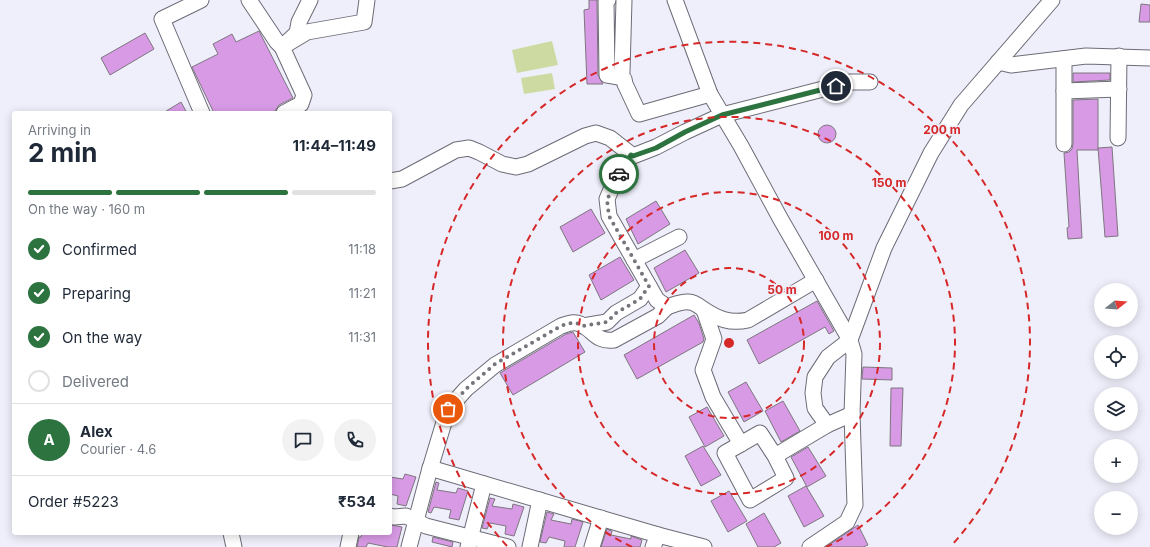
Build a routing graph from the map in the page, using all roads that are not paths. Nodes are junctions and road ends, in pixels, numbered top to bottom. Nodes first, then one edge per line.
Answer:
1 (201, 0) edge
2 (249, 0) edge
3 (310, 0) edge
4 (368, 0) edge
5 (608, 0) edge
6 (624, 0) edge
7 (676, 0) edge
8 (1052, 0) edge
9 (282, 47) junction
10 (1119, 56) junction
11 (1150, 58) edge
12 (1064, 59) junction
13 (998, 62) junction
14 (624, 79) dead end
15 (870, 82) dead end
16 (1119, 89) junction
17 (1064, 91) junction
18 (710, 94) junction
19 (201, 111) edge
20 (288, 111) edge
21 (722, 115) junction
22 (1118, 138) dead end
23 (1064, 144) dead end
24 (631, 155) junction
25 (392, 181) edge
26 (679, 237) dead end
27 (634, 260) junction
28 (816, 280) junction
29 (649, 286) junction
30 (667, 307) junction
31 (704, 310) junction
32 (583, 326) junction
33 (850, 340) junction
34 (852, 414) junction
35 (827, 425) junction
36 (742, 444) junction
37 (775, 456) junction
38 (430, 468) junction
39 (484, 484) junction
40 (540, 500) junction
41 (392, 516) edge
42 (601, 518) junction
43 (416, 521) junction
44 (231, 535) edge
45 (351, 535) edge
46 (656, 541) edge
47 (469, 542) edge
48 (234, 547) edge
49 (348, 547) edge
50 (409, 547) edge
51 (508, 547) edge
52 (530, 547) edge
53 (592, 547) edge
54 (704, 547) edge
55 (810, 547) edge

1 - 19 street
2 - 9 street
3 - 9 street
4 - 9 street
5 - 6 street
7 - 18 street
8 - 13 street
9 - 20 street
10 - 11 street
10 - 12 street
10 - 16 street
12 - 13 street
12 - 17 street
13 - 33 street
14 - 18 street
15 - 21 street
16 - 17 street
16 - 22 street
17 - 23 street
18 - 21 street
21 - 24 street
21 - 28 street
24 - 25 street
24 - 27 street
26 - 27 street
27 - 29 street
28 - 31 street
28 - 33 street
29 - 30 street
29 - 32 street
30 - 31 street
30 - 32 street
31 - 36 street
32 - 38 street
33 - 34 street
33 - 35 street
34 - 35 street
34 - 55 street
35 - 37 street
36 - 37 street
36 - 37 street
38 - 39 street
38 - 43 street
39 - 40 street
39 - 47 street
40 - 42 street
40 - 52 street
41 - 43 street
42 - 46 street
42 - 53 street
43 - 47 street
43 - 50 street
44 - 48 street
45 - 49 street
46 - 54 street
47 - 51 street

